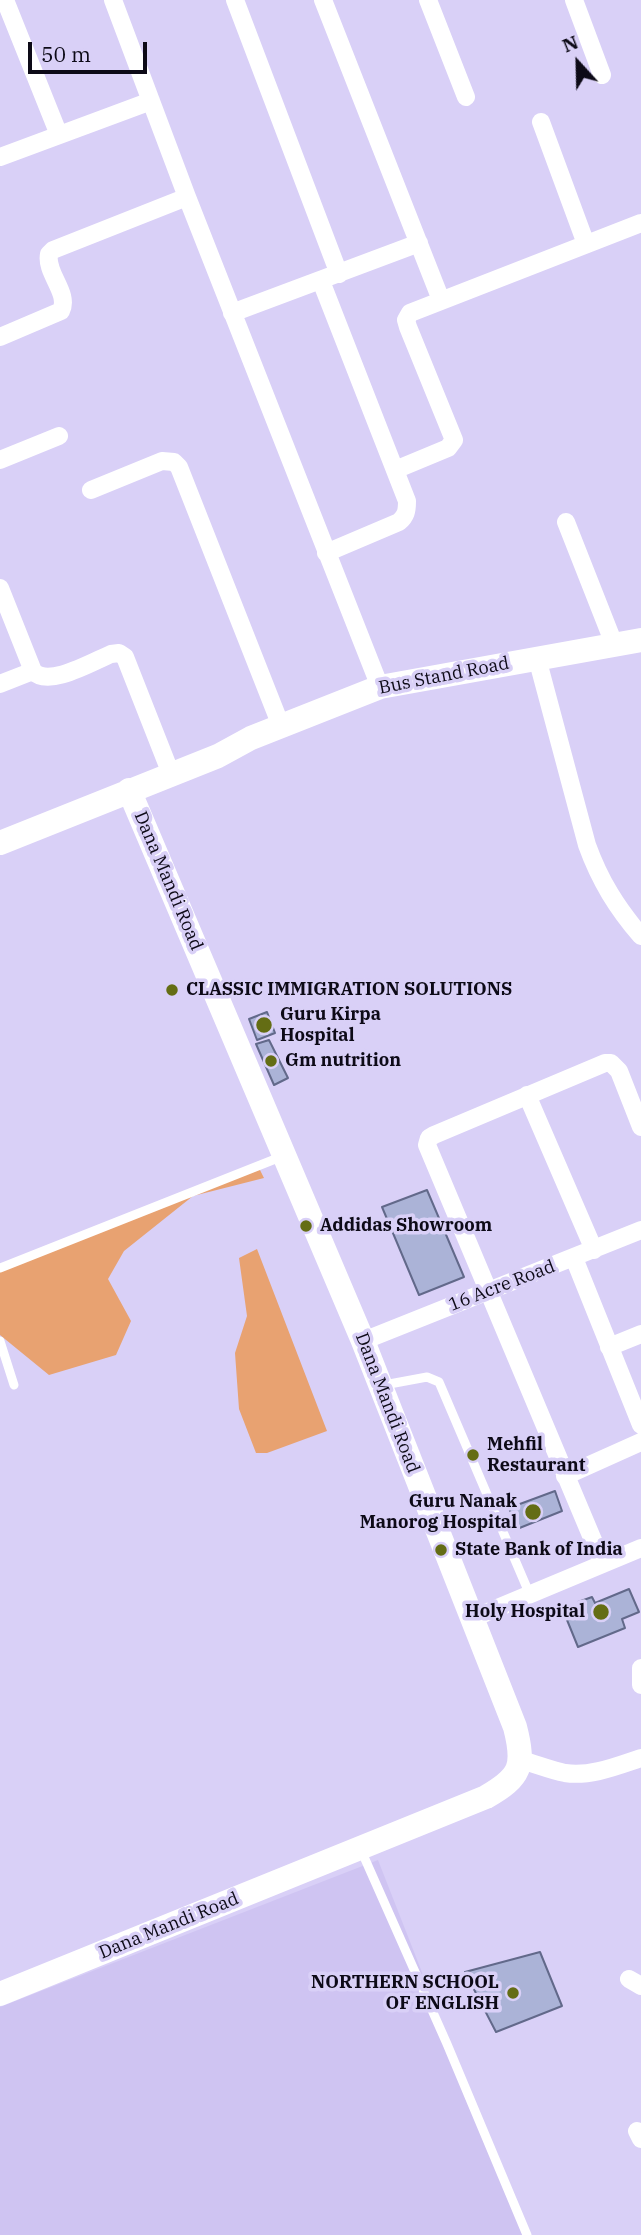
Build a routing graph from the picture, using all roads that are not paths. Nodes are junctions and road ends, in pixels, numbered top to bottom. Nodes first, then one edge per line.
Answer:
1 (5, 0) edge
2 (113, 0) edge
3 (235, 0) edge
4 (323, 0) edge
5 (428, 0) edge
6 (574, 0) edge
7 (602, 75) dead end
8 (466, 97) dead end
9 (151, 101) junction
10 (541, 122) dead end
11 (59, 135) junction
12 (0, 157) edge
13 (187, 197) junction
14 (641, 223) edge
15 (419, 243) junction
16 (586, 244) junction
17 (339, 274) junction
18 (321, 281) junction
19 (441, 300) junction
20 (232, 313) junction
21 (0, 337) edge
22 (59, 436) dead end
23 (0, 460) edge
24 (395, 470) junction
25 (91, 490) dead end
26 (566, 522) dead end
27 (326, 553) junction
28 (0, 588) edge
29 (641, 640) edge
30 (614, 644) junction
31 (641, 652) edge
32 (539, 663) junction
33 (33, 671) junction
34 (0, 684) edge
35 (380, 687) junction
36 (281, 726) junction
37 (218, 757) junction
38 (171, 774) junction
39 (129, 790) junction
40 (0, 843) edge
41 (641, 936) edge
42 (527, 1095) junction
43 (641, 1127) edge
44 (284, 1156) junction
45 (641, 1230) edge
46 (594, 1250) junction
47 (574, 1258) junction
48 (0, 1268) edge
49 (487, 1291) junction
50 (641, 1334) edge
51 (0, 1341) edge
52 (363, 1341) junction
53 (609, 1347) junction
54 (14, 1385) dead end
55 (381, 1385) junction
56 (641, 1425) edge
57 (641, 1442) edge
58 (565, 1476) junction
59 (641, 1548) edge
60 (603, 1564) junction
61 (530, 1595) junction
62 (471, 1619) junction
63 (641, 1668) edge
64 (641, 1685) edge
65 (641, 1758) edge
66 (522, 1760) junction
67 (361, 1849) junction
68 (0, 1994) edge
69 (527, 2235) edge

1 - 11 street
2 - 9 street
3 - 17 street
4 - 15 street
5 - 8 street
6 - 7 street
9 - 11 street
9 - 13 street
10 - 16 street
11 - 12 street
13 - 20 street
13 - 21 street
14 - 16 street
15 - 17 street
15 - 19 street
16 - 19 street
17 - 18 street
18 - 20 street
18 - 24 street
19 - 24 street
20 - 27 street
22 - 23 street
24 - 27 street
25 - 36 street
26 - 30 street
27 - 35 street
28 - 33 street
29 - 30 street, Bus Stand Road
30 - 32 street, Bus Stand Road
31 - 32 street, Bus Stand Road
32 - 35 street, Bus Stand Road
32 - 37 street, Bus Stand Road
32 - 41 street
33 - 34 street
33 - 38 street
35 - 36 street, Bus Stand Road
36 - 37 street, Bus Stand Road
37 - 38 street, Bus Stand Road
38 - 39 street, Bus Stand Road
39 - 40 street, Bus Stand Road
39 - 44 street, Dana Mandi Road
42 - 43 street
42 - 46 street
42 - 49 street
44 - 48 lane
44 - 52 street, Dana Mandi Road
45 - 46 street, 16 Acre Road
46 - 47 street, 16 Acre Road
47 - 49 street, 16 Acre Road
47 - 53 street
49 - 52 street, 16 Acre Road
49 - 58 street
50 - 53 street
51 - 54 lane
52 - 55 street, Dana Mandi Road
53 - 56 street
55 - 61 lane
55 - 62 street, Dana Mandi Road
57 - 58 street
58 - 60 street
59 - 60 street
60 - 61 street
61 - 62 street
62 - 66 street, Dana Mandi Road
63 - 64 street
65 - 66 street
66 - 67 street, Dana Mandi Road
67 - 68 street, Dana Mandi Road
67 - 69 lane

